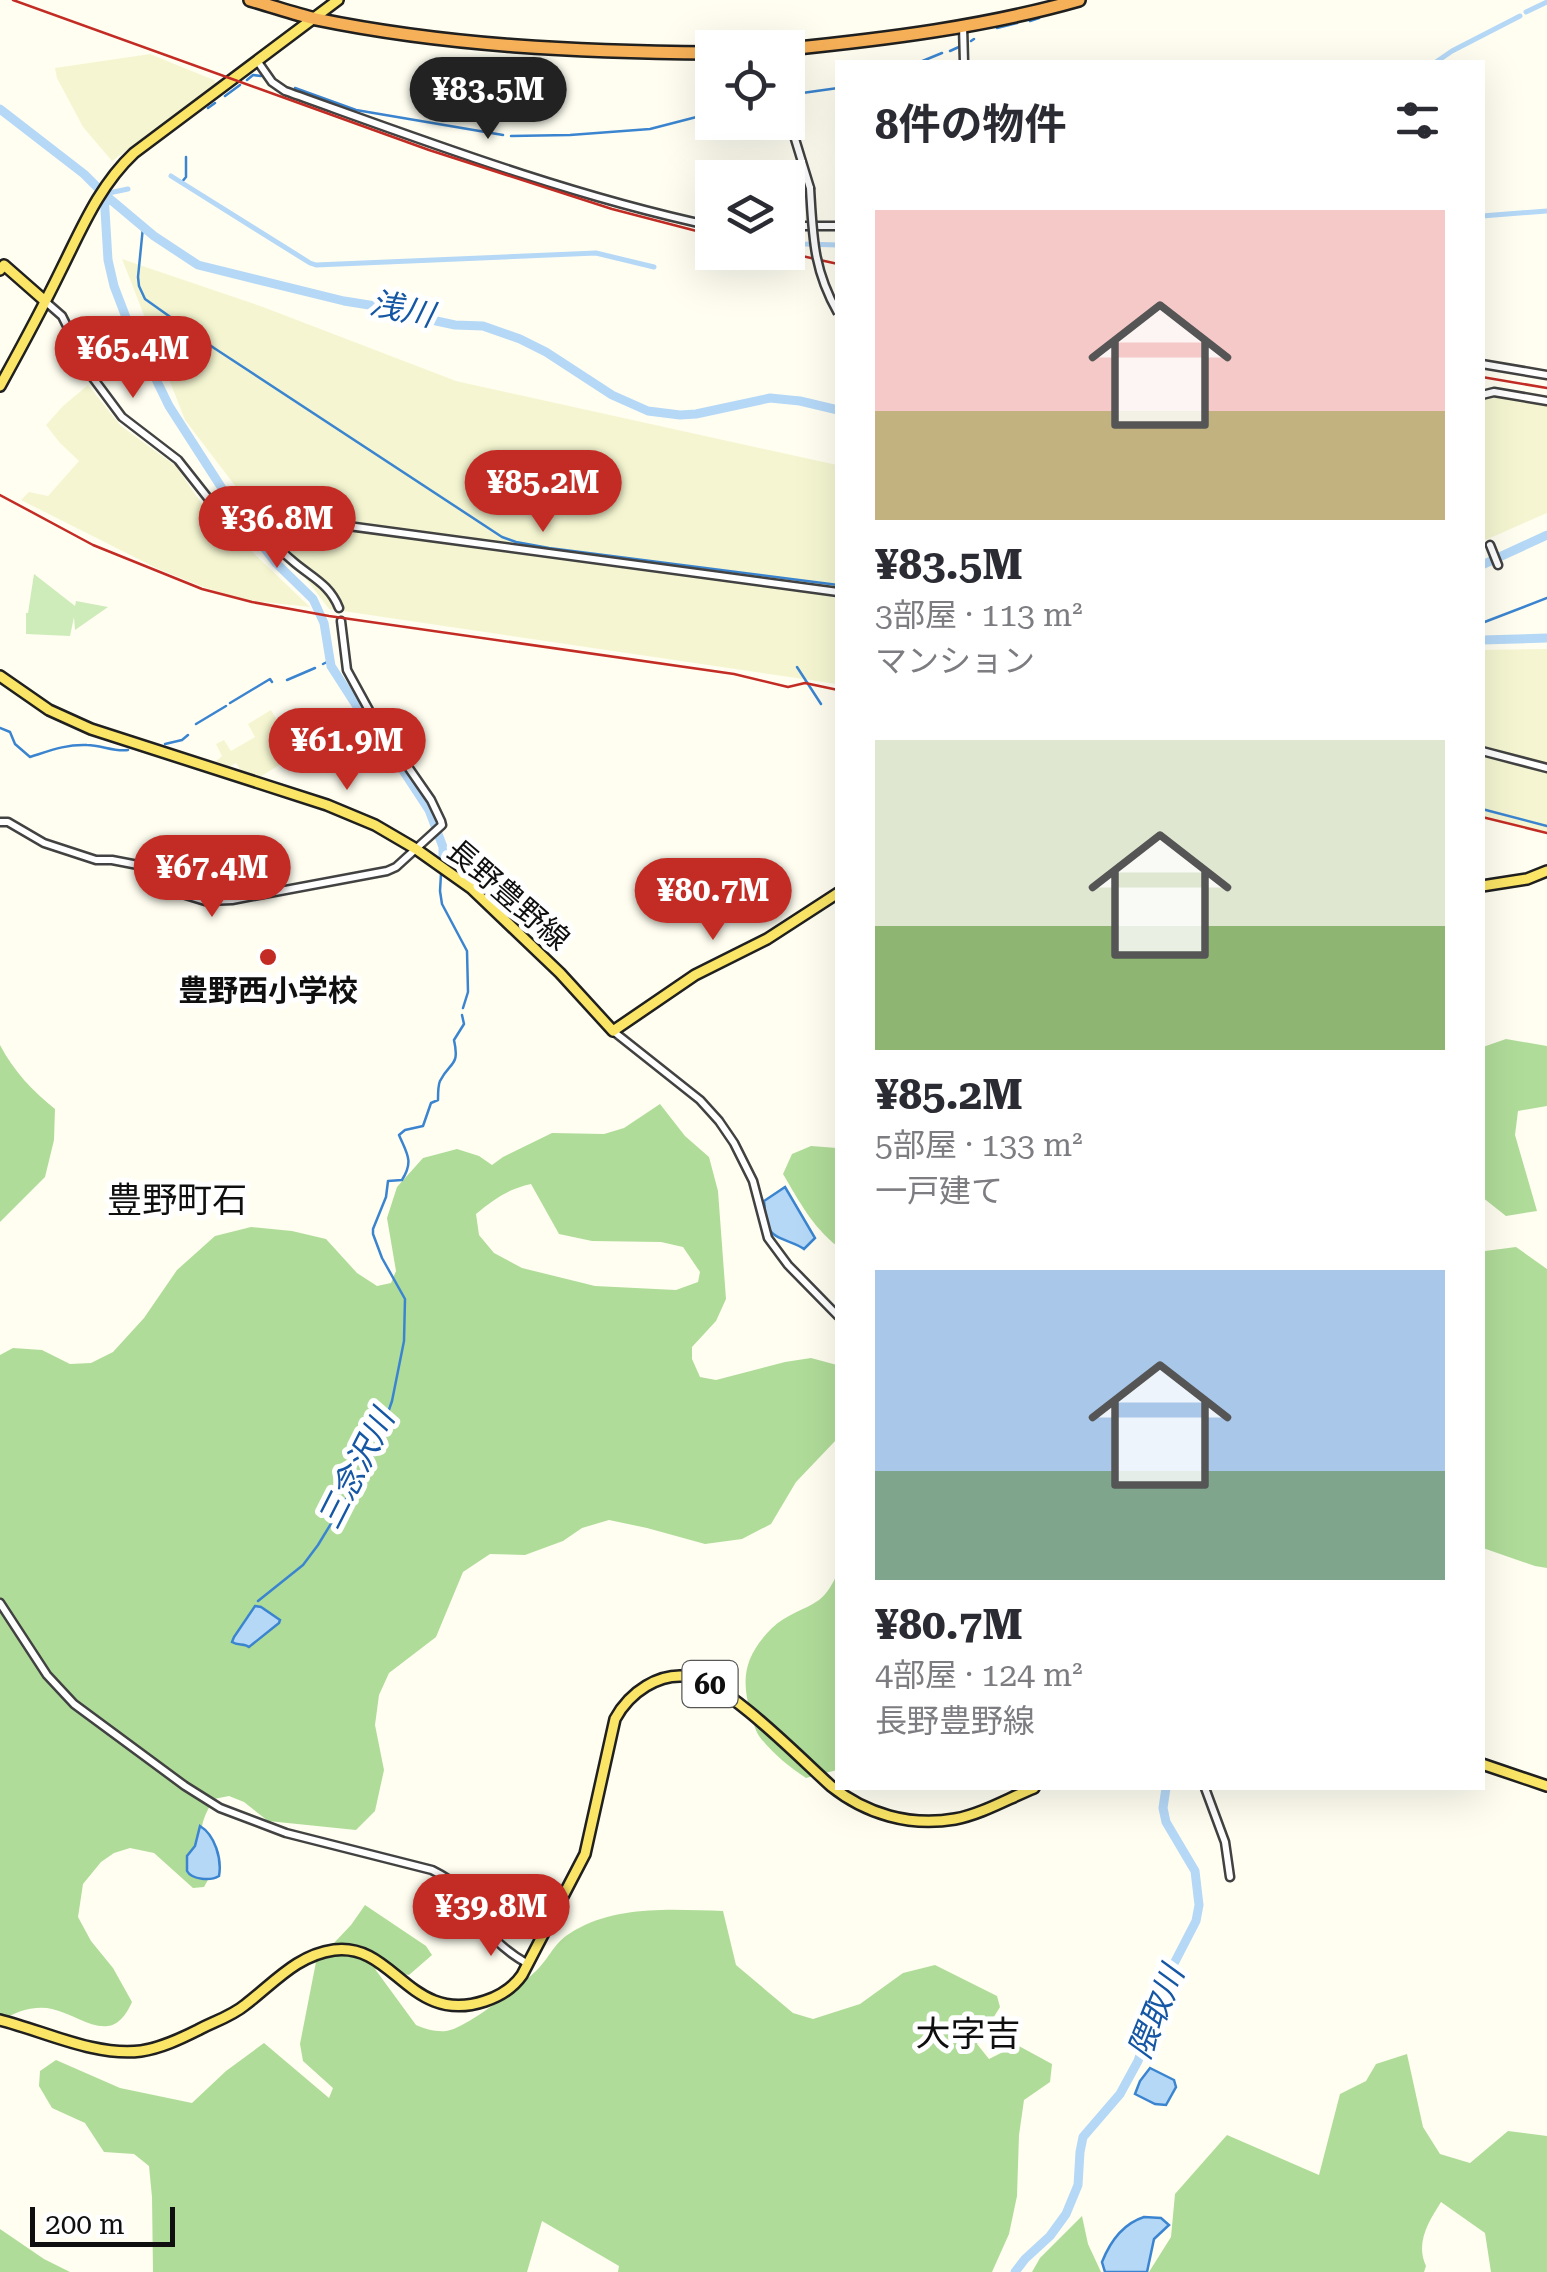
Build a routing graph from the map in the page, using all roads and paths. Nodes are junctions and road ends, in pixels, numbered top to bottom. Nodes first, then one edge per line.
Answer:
1 (250, 0) edge
2 (338, 0) edge
3 (1079, 0) edge
4 (312, 18) junction
5 (964, 26) junction
6 (805, 47) edge
7 (695, 53) edge
8 (964, 60) edge
9 (258, 62) junction
10 (795, 140) edge
11 (695, 221) edge
12 (805, 226) edge
13 (835, 226) edge
14 (2, 265) edge
15 (45, 301) junction
16 (835, 308) edge
17 (1485, 365) edge
18 (1547, 375) edge
19 (0, 386) edge
20 (1485, 394) edge
21 (1547, 400) edge
22 (248, 513) junction
23 (1490, 546) dead end
24 (1498, 566) dead end
25 (835, 592) edge
26 (339, 608) dead end
27 (341, 621) dead end
28 (0, 676) edge
29 (1485, 752) edge
30 (1547, 768) edge
31 (0, 822) edge
32 (416, 849) junction
33 (1547, 871) edge
34 (1485, 886) edge
35 (835, 895) edge
36 (613, 1031) junction
37 (835, 1313) edge
38 (0, 1602) edge
39 (1485, 1765) edge
40 (1547, 1786) edge
41 (835, 1789) edge
42 (836, 1790) edge
43 (1029, 1790) edge
44 (1206, 1790) edge
45 (1230, 1877) dead end
46 (528, 1964) junction
47 (0, 2020) edge

1 - 4 highway
2 - 4 main road
3 - 5 highway
4 - 7 highway
4 - 9 main road
5 - 6 highway
5 - 8 street
9 - 11 street
9 - 15 main road
10 - 16 street, bridge
12 - 13 street
14 - 15 main road
15 - 19 main road
15 - 22 street
17 - 18 street
20 - 21 street
22 - 25 street
22 - 26 street
23 - 24 street
27 - 32 street
28 - 32 main road, 長野豊野線
29 - 30 street
31 - 32 street
32 - 36 main road, 長野豊野線
33 - 34 main road
35 - 36 main road
36 - 37 street
38 - 46 street
39 - 40 main road
41 - 46 main road, 60
42 - 43 main road, 60
44 - 45 street
46 - 47 main road, 60

